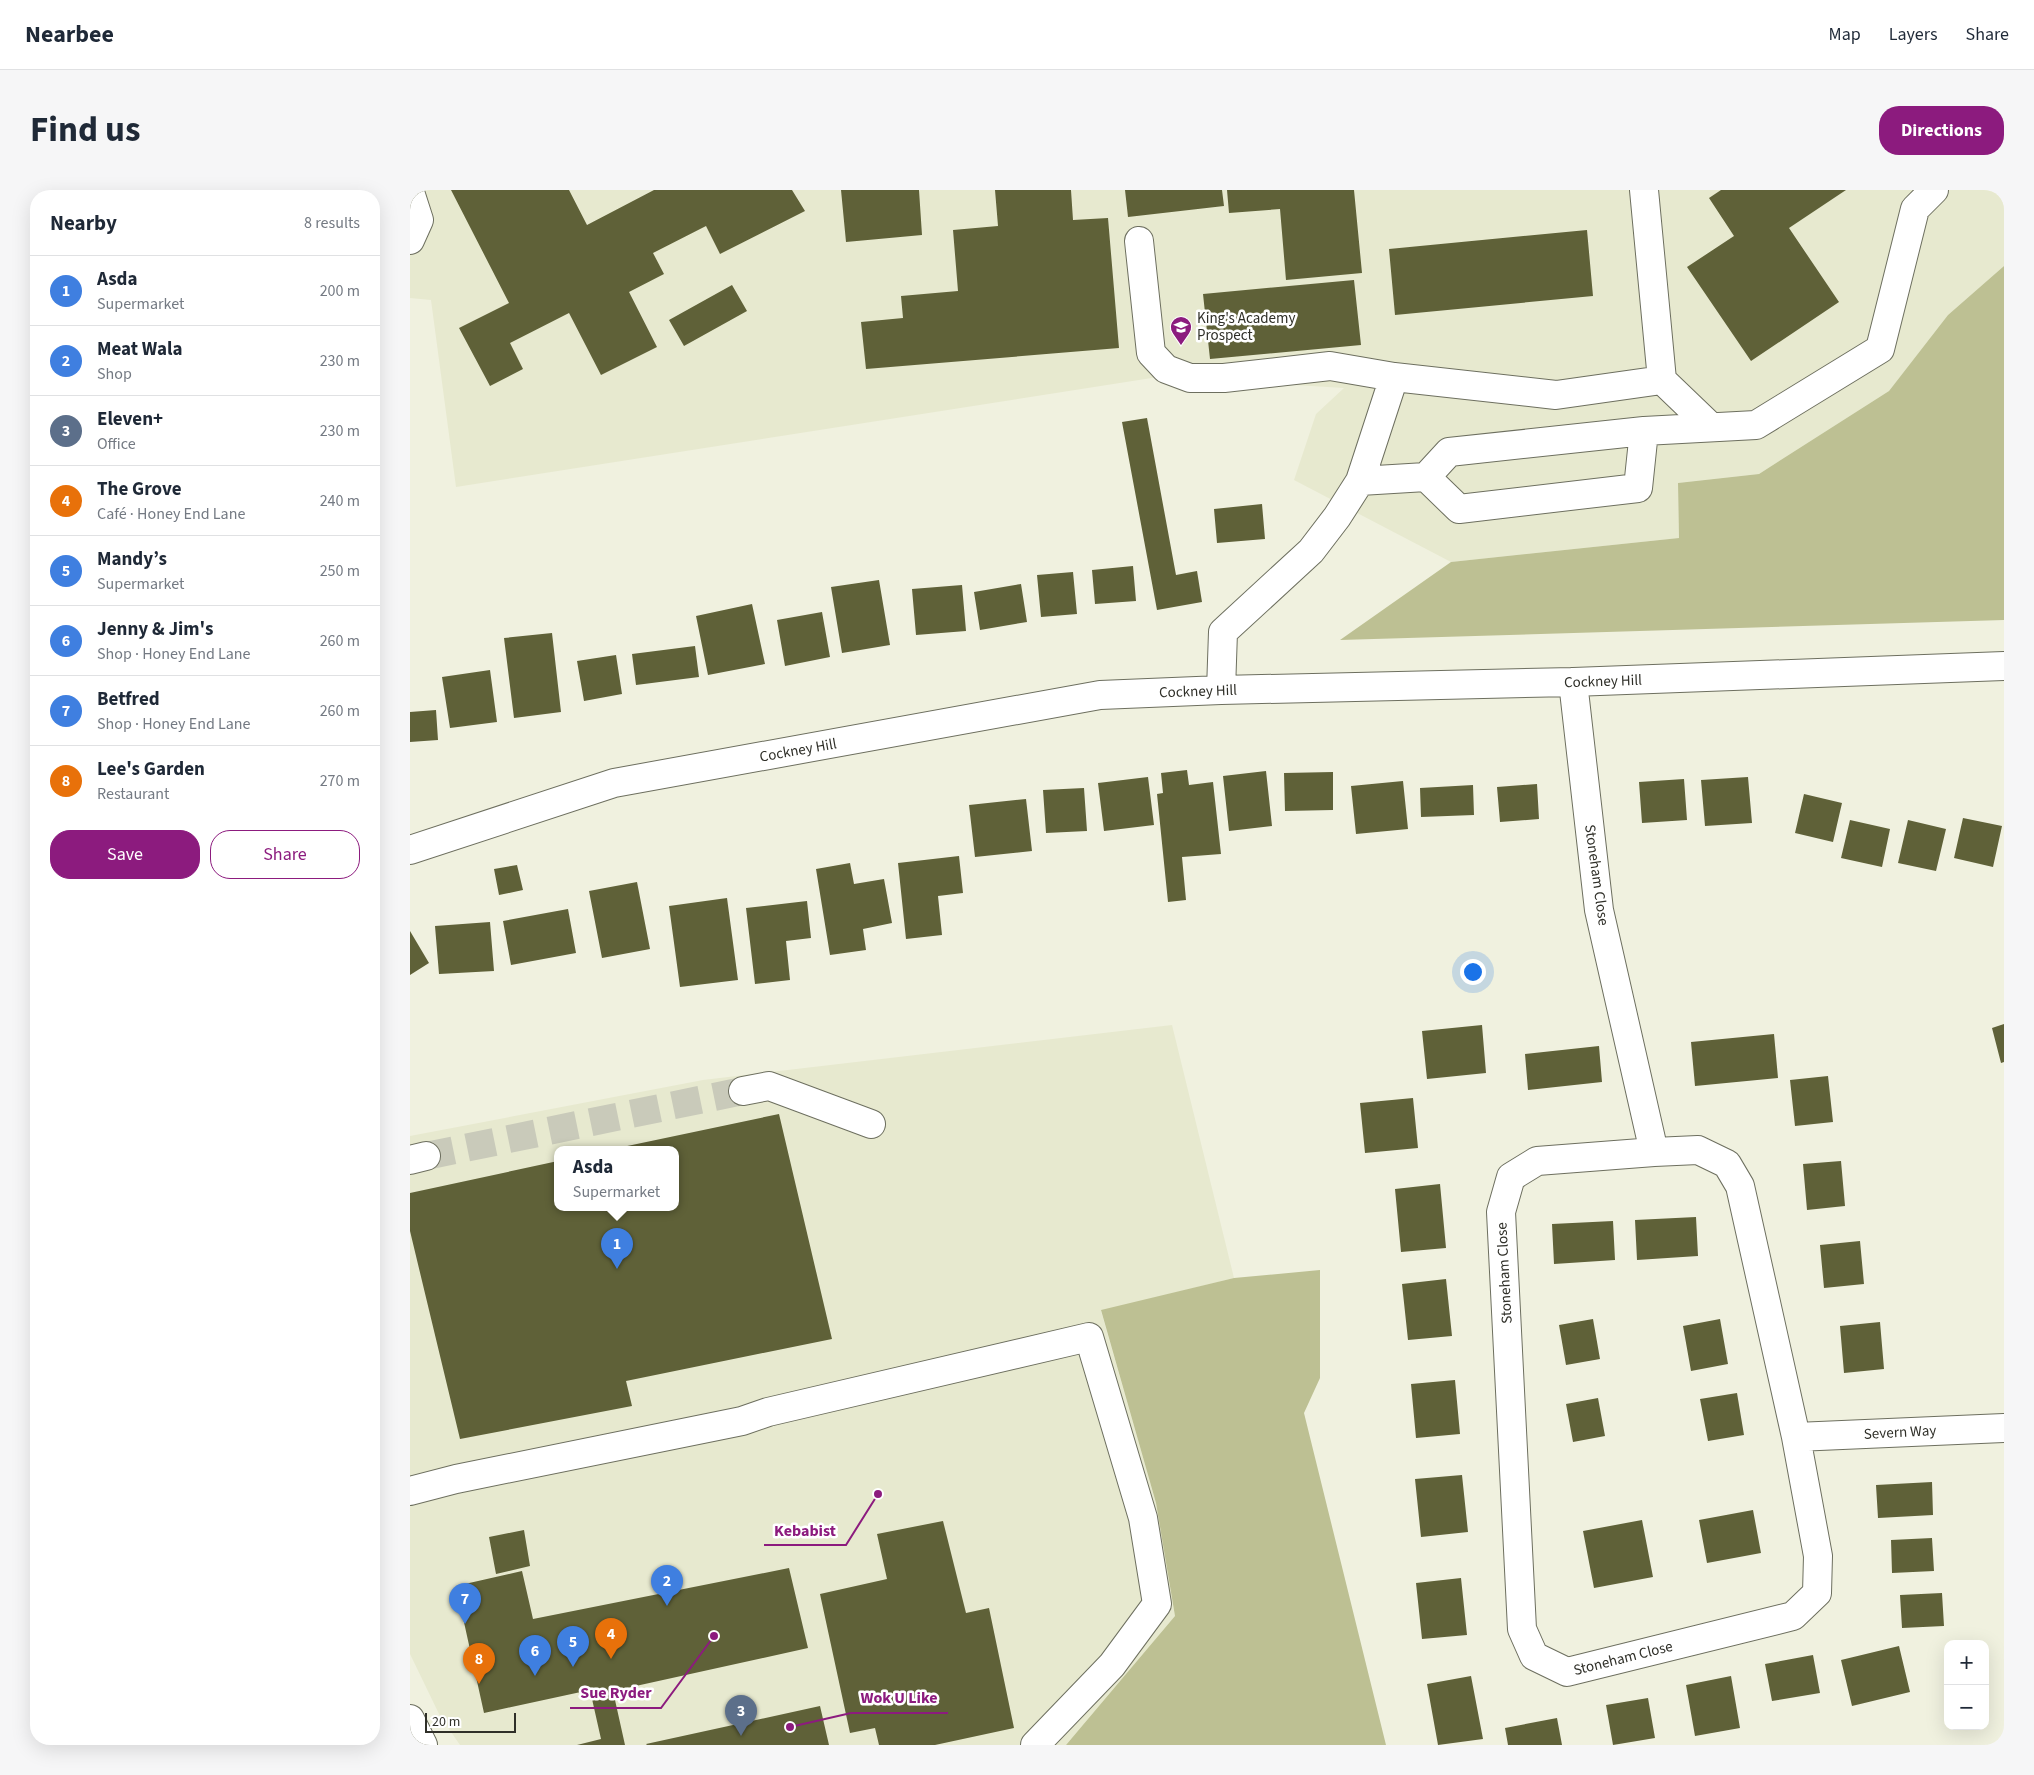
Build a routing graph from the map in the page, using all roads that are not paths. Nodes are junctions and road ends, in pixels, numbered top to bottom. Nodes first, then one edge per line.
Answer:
1 (1644, 190) edge
2 (1934, 190) edge
3 (410, 192) edge
4 (410, 240) edge
5 (1139, 241) dead end
6 (1394, 377) junction
7 (1662, 380) junction
8 (1712, 427) junction
9 (1644, 431) junction
10 (1426, 477) junction
11 (1360, 480) junction
12 (2004, 666) edge
13 (1572, 682) junction
14 (1221, 690) junction
15 (410, 850) edge
16 (743, 1091) tunnel mouth
17 (871, 1124) dead end
18 (1654, 1152) junction
19 (2004, 1428) edge
20 (1796, 1437) junction
21 (410, 1491) edge
22 (410, 1719) edge
23 (423, 1745) edge
24 (1035, 1745) edge

1 - 7 street
2 - 8 street
3 - 4 street
5 - 6 street
6 - 7 street
6 - 11 street
7 - 8 street
8 - 9 street
9 - 10 street
9 - 10 street
10 - 11 street
11 - 14 street
12 - 13 street, Cockney Hill
13 - 14 street, Cockney Hill
13 - 18 street, Stoneham Close
14 - 15 street, Cockney Hill
16 - 17 street
18 - 20 street, Stoneham Close
18 - 20 street, Stoneham Close
19 - 20 street, Severn Way
21 - 24 street
22 - 23 street

